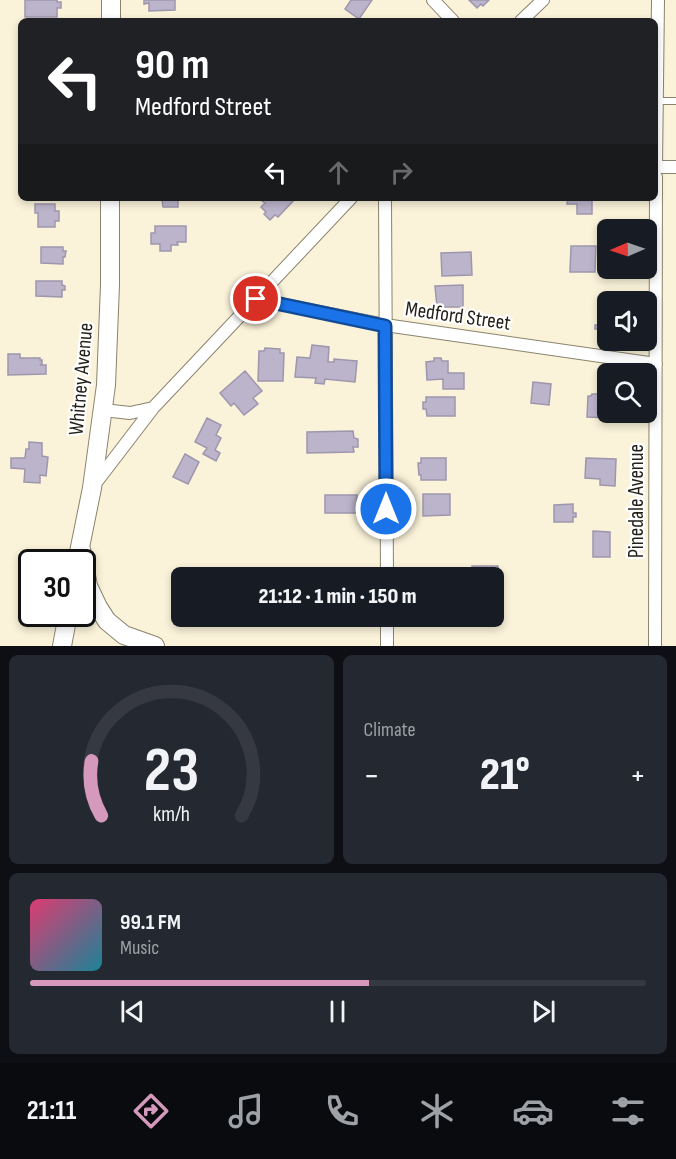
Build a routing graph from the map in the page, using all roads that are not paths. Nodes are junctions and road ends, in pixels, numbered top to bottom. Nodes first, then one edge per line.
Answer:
1 (111, 0) edge
2 (433, 0) edge
3 (543, 0) edge
4 (658, 0) edge
5 (111, 18) edge
6 (450, 18) edge
7 (524, 18) edge
8 (658, 18) edge
9 (658, 101) edge
10 (676, 101) edge
11 (658, 166) edge
12 (676, 168) edge
13 (110, 201) edge
14 (348, 201) edge
15 (385, 201) edge
16 (656, 201) edge
17 (256, 299) junction
18 (385, 326) junction
19 (649, 363) edge
20 (656, 363) edge
21 (153, 408) junction
22 (103, 410) junction
23 (656, 423) edge
24 (92, 488) junction
25 (80, 549) edge
26 (387, 567) edge
27 (96, 601) edge
28 (66, 627) edge
29 (387, 627) edge
30 (62, 646) edge
31 (155, 646) edge
32 (387, 646) edge
33 (656, 646) edge

1 - 5 main road
2 - 6 street
3 - 7 street
4 - 8 street
9 - 10 lane
11 - 12 street
13 - 22 main road, Whitney Avenue
14 - 17 street
15 - 18 street
16 - 20 street, Pinedale Avenue
17 - 18 street, Medford Street
17 - 21 street
18 - 19 street, Medford Street
18 - 26 street
21 - 22 street
21 - 24 street
22 - 24 main road, Whitney Avenue
23 - 33 street, Pinedale Avenue
24 - 25 main road, Whitney Avenue
27 - 31 main road
28 - 30 main road
29 - 32 street

